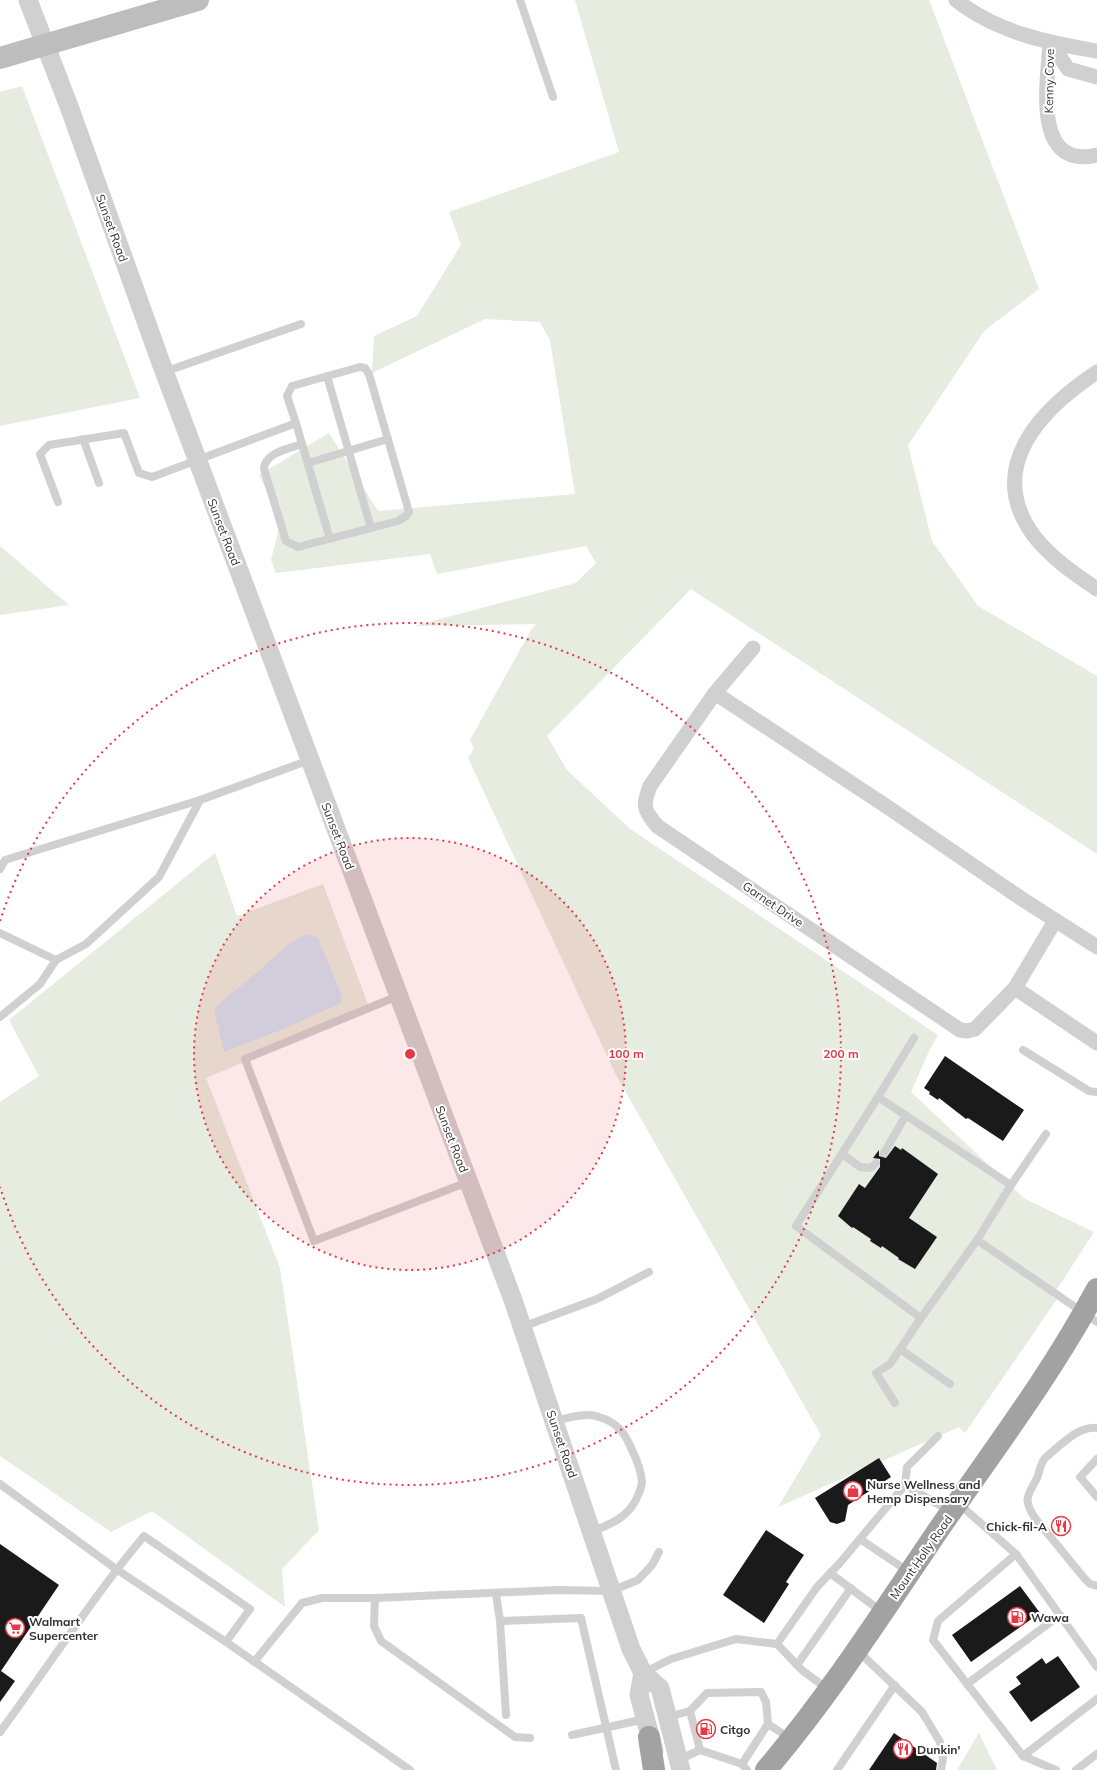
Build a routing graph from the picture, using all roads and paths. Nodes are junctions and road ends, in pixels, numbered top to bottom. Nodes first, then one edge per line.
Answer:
1 (28, 0) edge
2 (198, 0) edge
3 (520, 0) edge
4 (956, 0) edge
5 (1050, 42) junction
6 (45, 46) junction
7 (1097, 52) edge
8 (0, 58) edge
9 (1097, 77) edge
10 (553, 97) dead end
11 (1097, 155) edge
12 (301, 324) dead end
13 (164, 372) junction
14 (1097, 372) edge
15 (327, 376) junction
16 (296, 424) junction
17 (83, 439) junction
18 (388, 439) junction
19 (302, 444) junction
20 (349, 451) junction
21 (197, 460) junction
22 (308, 463) junction
23 (99, 483) dead end
24 (58, 502) dead end
25 (371, 528) junction
26 (330, 539) junction
27 (1097, 590) edge
28 (752, 648) dead end
29 (715, 693) junction
30 (310, 760) junction
31 (200, 800) junction
32 (0, 869) edge
33 (1055, 920) junction
34 (0, 933) edge
35 (1097, 947) edge
36 (56, 960) junction
37 (1015, 988) junction
38 (398, 996) junction
39 (0, 1016) edge
40 (914, 1038) dead end
41 (1097, 1043) edge
42 (1023, 1050) dead end
43 (1097, 1092) edge
44 (878, 1097) junction
45 (906, 1115) junction
46 (1046, 1134) dead end
47 (884, 1153) dead end
48 (842, 1154) junction
49 (876, 1163) dead end
50 (468, 1182) junction
51 (1011, 1185) junction
52 (977, 1240) junction
53 (649, 1272) dead end
54 (1097, 1289) edge
55 (921, 1318) junction
56 (1090, 1318) edge
57 (522, 1328) junction
58 (900, 1349) junction
59 (950, 1384) dead end
60 (895, 1403) dead end
61 (554, 1421) junction
62 (1097, 1428) edge
63 (938, 1436) dead end
64 (1097, 1459) edge
65 (0, 1484) edge
66 (905, 1485) junction
67 (1097, 1497) edge
68 (955, 1508) junction
69 (591, 1532) junction
70 (860, 1539) junction
71 (659, 1552) dead end
72 (1016, 1554) junction
73 (116, 1569) junction
74 (830, 1573) junction
75 (910, 1573) junction
76 (1097, 1586) edge
77 (851, 1588) junction
78 (611, 1590) junction
79 (496, 1594) junction
80 (375, 1598) junction
81 (882, 1612) junction
82 (1060, 1615) junction
83 (500, 1622) junction
84 (226, 1642) junction
85 (777, 1644) junction
86 (856, 1650) junction
87 (254, 1662) junction
88 (797, 1665) junction
89 (1097, 1667) edge
90 (643, 1673) junction
91 (967, 1684) junction
92 (895, 1685) junction
93 (829, 1690) junction
94 (1097, 1699) edge
95 (690, 1711) junction
96 (506, 1715) dead end
97 (668, 1717) junction
98 (768, 1724) junction
99 (606, 1728) junction
100 (647, 1728) junction
101 (0, 1732) edge
102 (572, 1735) dead end
103 (530, 1738) dead end
104 (792, 1740) junction
105 (700, 1750) junction
106 (1097, 1754) edge
107 (1023, 1756) junction
108 (679, 1765) edge
109 (744, 1767) edge
110 (410, 1770) edge
111 (616, 1770) edge
112 (654, 1770) edge
113 (660, 1770) edge
114 (766, 1770) edge
115 (777, 1770) edge
116 (837, 1770) edge
117 (942, 1770) edge
118 (1056, 1770) edge
119 (1076, 1770) edge

1 - 6 street, Sunset Road
2 - 6 main road
3 - 10 lane
4 - 5 street
5 - 7 street
5 - 9 street
5 - 11 street, Kenny Cove
6 - 8 main road
6 - 13 street, Sunset Road
12 - 13 lane
13 - 21 street, Sunset Road
14 - 27 street
15 - 16 lane
15 - 18 lane
15 - 20 lane
16 - 19 lane
16 - 21 lane
17 - 21 lane
17 - 23 lane
17 - 24 lane
18 - 20 lane
18 - 25 lane
19 - 22 lane
19 - 26 lane
20 - 22 lane
20 - 25 lane
21 - 30 street, Sunset Road
22 - 26 lane
25 - 26 lane
28 - 29 street, Garnet Drive
29 - 33 street
29 - 37 street, Garnet Drive
30 - 31 lane
30 - 38 street, Sunset Road
31 - 32 lane
31 - 36 lane
33 - 35 street
33 - 37 street, Garnet Drive
34 - 36 lane
36 - 39 lane
37 - 41 street
38 - 50 street, Sunset Road
38 - 50 lane
40 - 44 lane
42 - 43 lane
44 - 45 lane
44 - 48 lane
45 - 47 lane
45 - 51 lane
46 - 51 lane
48 - 49 lane
48 - 55 lane
50 - 57 street, Sunset Road
51 - 52 lane
52 - 55 lane
52 - 56 lane
53 - 57 lane
54 - 56 highway, Mount Holly Road
55 - 58 lane
56 - 68 highway, Mount Holly Road
57 - 61 street, Sunset Road
58 - 59 lane
58 - 60 lane
61 - 69 street, Sunset Road
61 - 69 lane
62 - 76 lane
63 - 66 lane
64 - 67 lane
65 - 73 lane
66 - 68 lane
66 - 70 lane
68 - 72 lane
68 - 75 highway, Mount Holly Road
69 - 78 street, Sunset Road
70 - 74 lane
70 - 75 lane
71 - 78 lane
72 - 82 lane
72 - 91 lane
73 - 84 lane
73 - 84 lane
73 - 101 lane
74 - 77 lane
74 - 85 lane
75 - 81 highway, Mount Holly Road
77 - 81 lane
77 - 88 lane
78 - 79 lane
78 - 90 street, Sunset Road
79 - 80 lane
79 - 83 lane
80 - 87 lane
80 - 103 lane
81 - 86 highway, Mount Holly Road
82 - 89 lane
82 - 91 lane
83 - 96 lane
83 - 99 lane
84 - 87 lane
85 - 88 lane
85 - 90 lane
86 - 92 lane
86 - 93 highway, Mount Holly Road
87 - 110 lane
88 - 93 lane
90 - 97 street, Sunset Road
90 - 100 street
91 - 107 lane
92 - 116 lane
92 - 117 lane
93 - 104 highway, Mount Holly Road
94 - 107 lane
95 - 97 lane
95 - 98 lane
95 - 105 lane
97 - 108 street, Sunset Road
98 - 104 lane
98 - 109 lane
99 - 100 lane
99 - 102 lane
99 - 111 lane
100 - 112 highway
100 - 113 street
104 - 114 highway, Mount Holly Road
104 - 115 highway, Mount Holly Road
105 - 108 lane
105 - 109 lane
106 - 119 lane
107 - 118 lane

